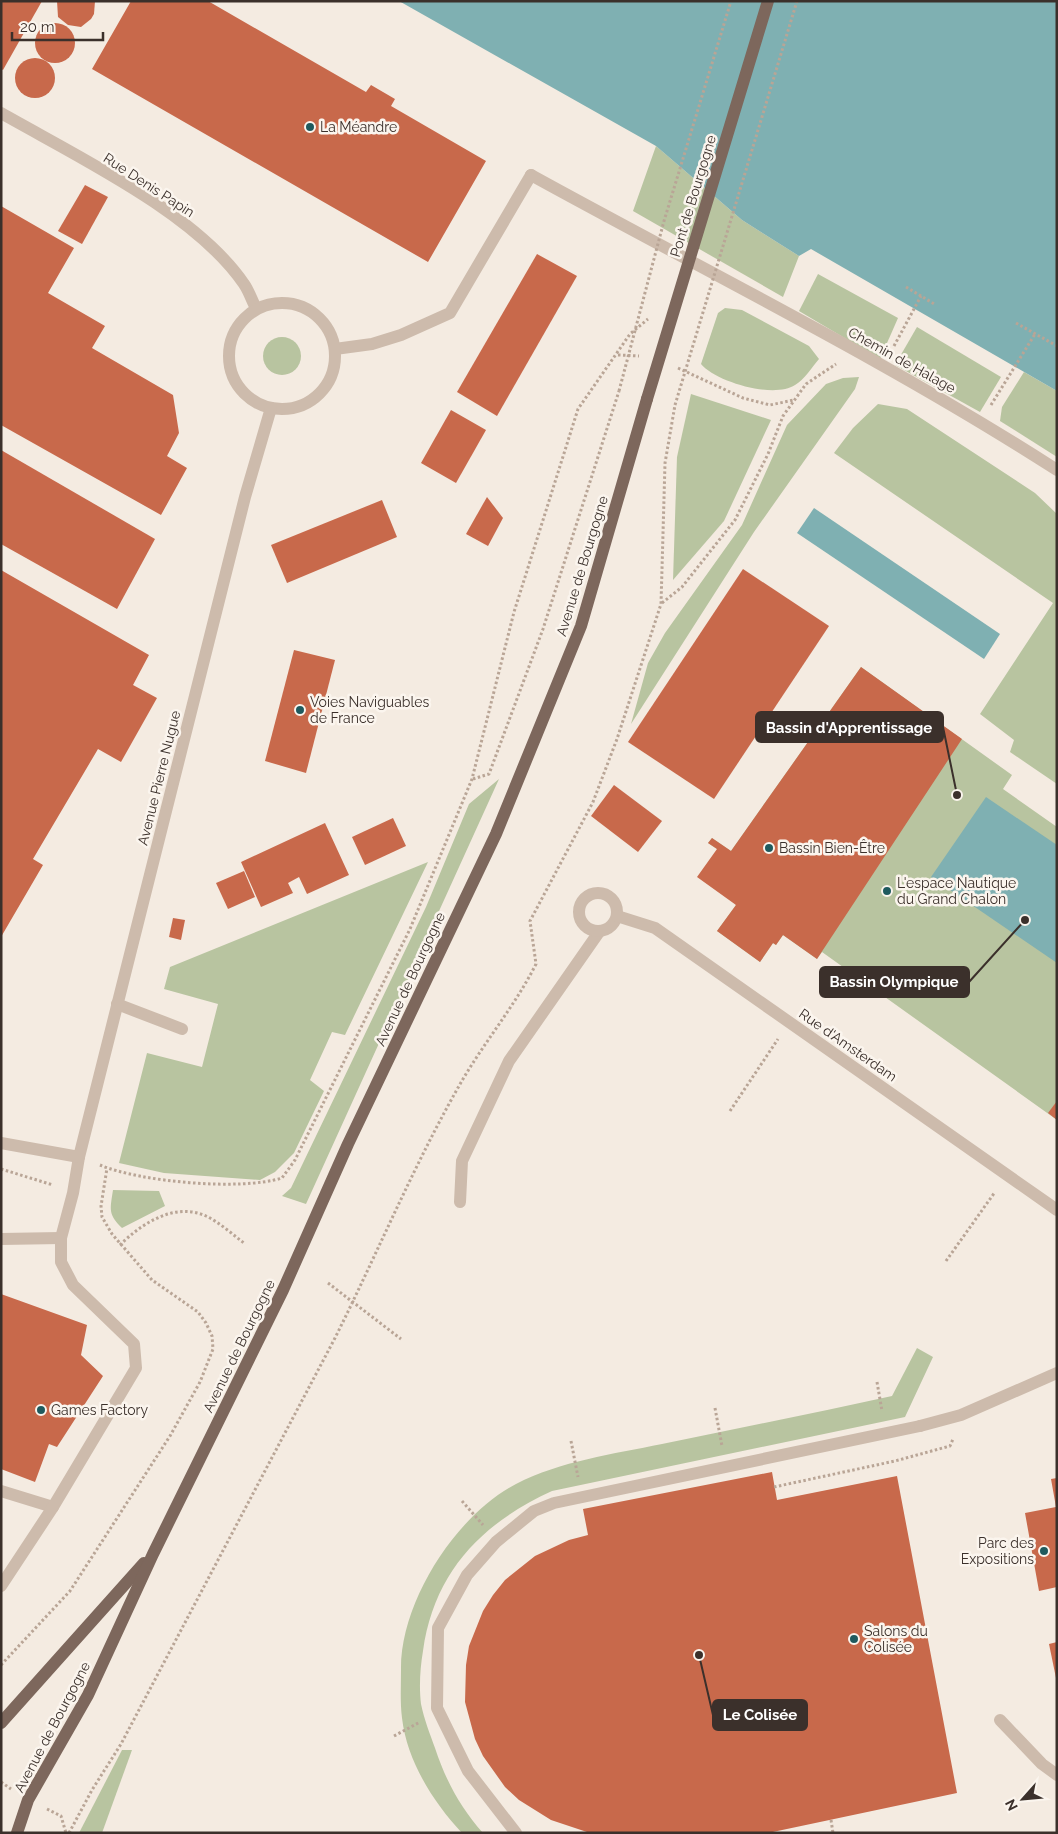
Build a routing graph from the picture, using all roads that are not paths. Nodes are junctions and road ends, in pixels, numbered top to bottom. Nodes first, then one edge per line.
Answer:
1 (768, 1) edge
2 (1, 113) edge
3 (256, 308) junction
4 (335, 349) junction
5 (647, 399) joint
6 (270, 408) junction
7 (1057, 470) edge
8 (617, 916) junction
9 (599, 932) junction
10 (116, 1004) junction
11 (182, 1029) dead end
12 (1, 1143) edge
13 (78, 1157) junction
14 (460, 1202) dead end
15 (1057, 1210) edge
16 (61, 1238) junction
17 (1, 1239) edge
18 (1057, 1372) edge
19 (1, 1491) edge
20 (53, 1507) junction
21 (153, 1554) junction
22 (1, 1586) edge
23 (1000, 1720) dead end
24 (1, 1723) edge
25 (1057, 1775) edge
26 (17, 1833) edge
27 (516, 1833) edge

1 - 5 main road, Pont de Bourgogne, bridge
2 - 3 street, Rue Denis Papin
3 - 4 street
3 - 6 street
4 - 6 street
4 - 7 street, Chemin de Halage
5 - 21 main road, Avenue de Bourgogne
6 - 10 street, Avenue Pierre Nugue
8 - 9 street
8 - 9 street
8 - 15 street, Rue d'Amsterdam
9 - 14 street
10 - 11 street
10 - 13 street, Avenue Pierre Nugue
12 - 13 street
13 - 16 street, Avenue Pierre Nugue
16 - 17 street
16 - 20 street, Avenue Pierre Nugue
18 - 27 street
19 - 20 street
20 - 22 street, Avenue Pierre Nugue
21 - 24 main road, Avenue de Bourgogne
21 - 26 main road, Avenue de Bourgogne
23 - 25 street

